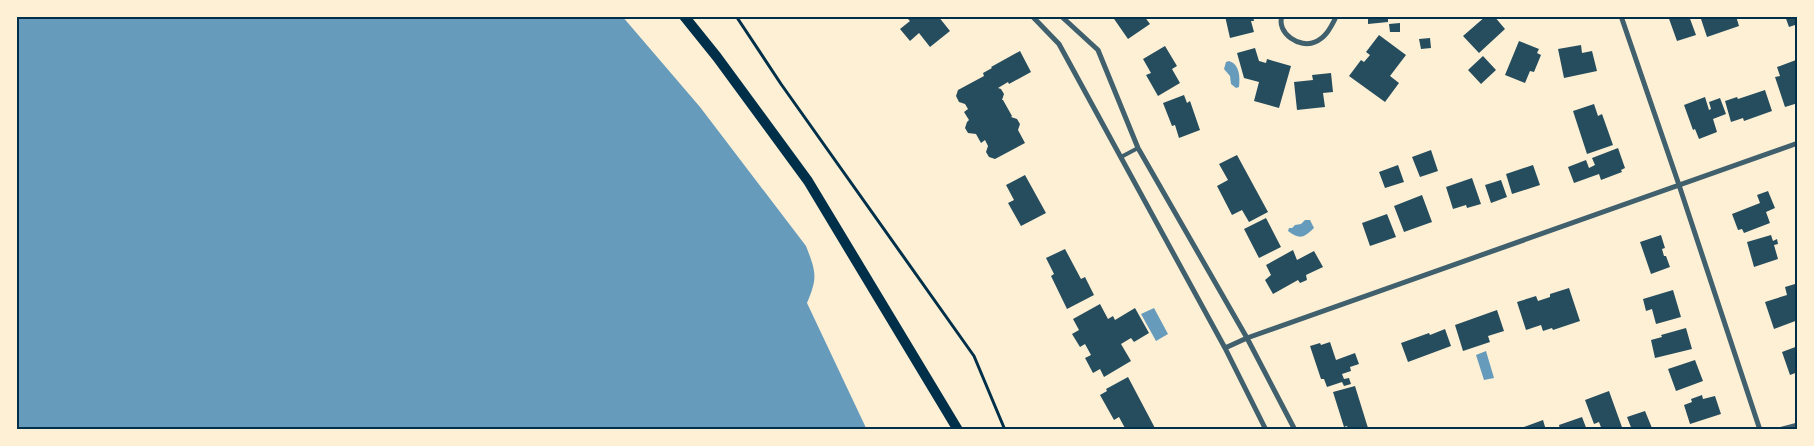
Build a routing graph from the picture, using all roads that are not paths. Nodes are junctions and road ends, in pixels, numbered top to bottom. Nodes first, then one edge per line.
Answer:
1 (684, 16) edge
2 (1032, 16) edge
3 (1061, 16) edge
4 (1282, 16) edge
5 (1335, 16) edge
6 (1621, 16) edge
7 (1798, 143) edge
8 (1138, 148) junction
9 (1121, 157) junction
10 (1679, 185) junction
11 (1247, 338) junction
12 (1225, 348) junction
13 (1798, 425) edge
14 (958, 430) edge
15 (1266, 430) edge
16 (1295, 430) edge
17 (1760, 430) edge
18 (1779, 430) edge

1 - 14 main road
2 - 9 street
3 - 8 street
4 - 5 street
6 - 10 street
7 - 10 street
8 - 9 lane
8 - 11 street
9 - 12 street
10 - 11 street
10 - 17 street
11 - 12 street
11 - 16 street
12 - 15 street
13 - 18 street

